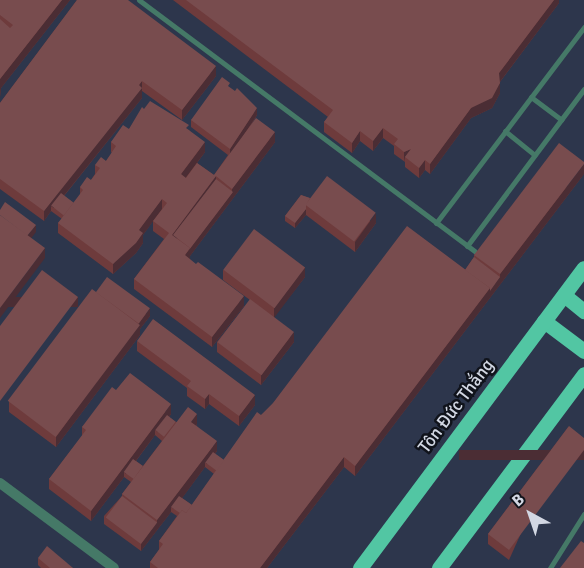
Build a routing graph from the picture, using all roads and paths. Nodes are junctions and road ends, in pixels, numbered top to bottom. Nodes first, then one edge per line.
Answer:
1 (139, 0) edge
2 (584, 27) edge
3 (584, 89) edge
4 (531, 97) junction
5 (561, 120) junction
6 (505, 131) junction
7 (535, 155) junction
8 (436, 223) junction
9 (467, 246) junction
10 (475, 251) edge
11 (584, 268) edge
12 (564, 295) junction
13 (584, 311) edge
14 (544, 321) junction
15 (584, 351) edge
16 (584, 374) edge
17 (0, 483) edge
18 (584, 514) edge
19 (114, 568) edge
20 (360, 568) edge
21 (439, 568) edge
22 (550, 568) edge

1 - 8 lane
2 - 4 lane
3 - 5 lane
4 - 5 lane
4 - 6 lane
5 - 7 lane
6 - 7 lane
6 - 8 lane
7 - 9 lane
8 - 9 lane
9 - 10 lane
11 - 12 main road, Tôn Đức Thắng
12 - 13 main road
12 - 14 main road, Tôn Đức Thắng
14 - 15 main road
14 - 20 main road, Tôn Đức Thắng
16 - 21 main road
17 - 19 street
18 - 22 lane

